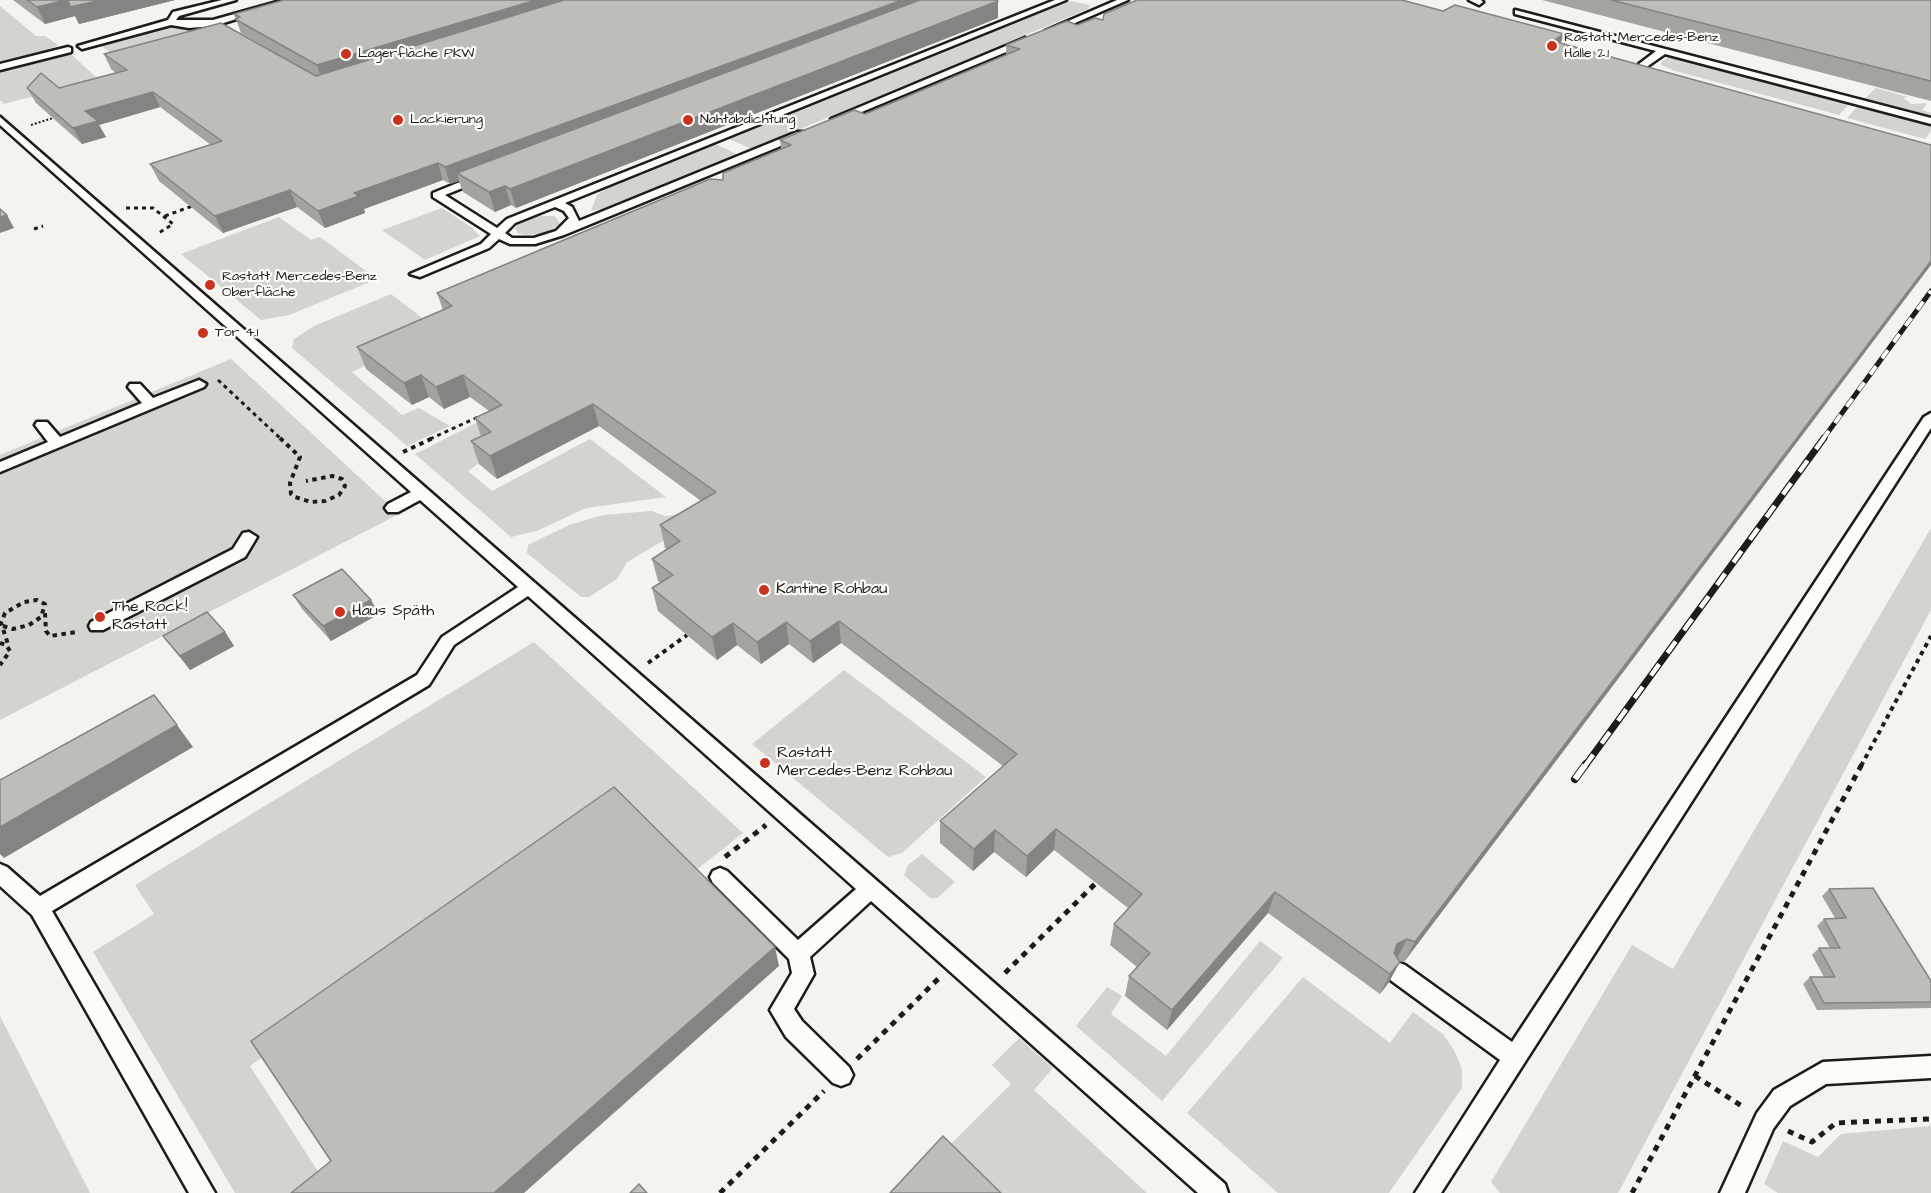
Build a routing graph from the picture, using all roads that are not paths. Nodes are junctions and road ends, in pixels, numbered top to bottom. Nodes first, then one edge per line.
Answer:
1 (232, 0) edge
2 (293, 0) edge
3 (1062, 0) edge
4 (1089, 0) edge
5 (1124, 0) edge
6 (215, 4) junction
7 (1108, 6) junction
8 (1518, 12) dead end
9 (238, 15) junction
10 (171, 22) junction
11 (214, 22) junction
12 (1095, 26) edge
13 (224, 28) edge
14 (1042, 34) edge
15 (1031, 38) edge
16 (82, 46) dead end
17 (68, 50) dead end
18 (1664, 50) junction
19 (0, 67) edge
20 (1653, 70) edge
21 (0, 120) edge
22 (1931, 122) edge
23 (822, 125) edge
24 (811, 129) edge
25 (487, 175) edge
26 (557, 204) junction
27 (560, 233) junction
28 (498, 235) junction
29 (416, 274) dead end
30 (199, 384) road end
31 (135, 387) dead end
32 (150, 404) junction
33 (1931, 417) edge
34 (42, 425) dead end
35 (57, 443) junction
36 (0, 467) edge
37 (423, 492) junction
38 (393, 508) dead end
39 (249, 537) dead end
40 (530, 587) junction
41 (98, 626) road end
42 (720, 869) road end
43 (0, 873) edge
44 (871, 888) junction
45 (39, 908) junction
46 (798, 954) junction
47 (1397, 972) edge
48 (1516, 1058) junction
49 (1931, 1067) edge
50 (841, 1075) dead end
51 (203, 1193) edge
52 (1216, 1193) edge
53 (1427, 1193) edge
54 (1732, 1193) edge

1 - 6 lane
2 - 9 lane
3 - 26 lane
4 - 7 lane
5 - 7 lane
6 - 9 lane
6 - 10 lane
7 - 12 lane
7 - 14 lane
8 - 18 lane
9 - 11 lane
10 - 11 lane
10 - 16 lane
11 - 13 lane
15 - 23 lane
17 - 19 lane
18 - 20 lane
18 - 22 lane
21 - 37 lane
24 - 27 lane
25 - 28 lane
26 - 27 lane
26 - 28 lane
27 - 28 lane
28 - 29 lane
30 - 32 lane
31 - 32 lane
32 - 35 lane
33 - 48 lane
34 - 35 lane
35 - 36 lane
37 - 38 lane
37 - 40 lane
39 - 41 lane
40 - 44 lane
40 - 45 lane
42 - 46 lane
43 - 45 lane
44 - 46 lane
44 - 52 lane
45 - 51 lane
46 - 50 lane
47 - 48 lane
48 - 53 lane
49 - 54 lane

